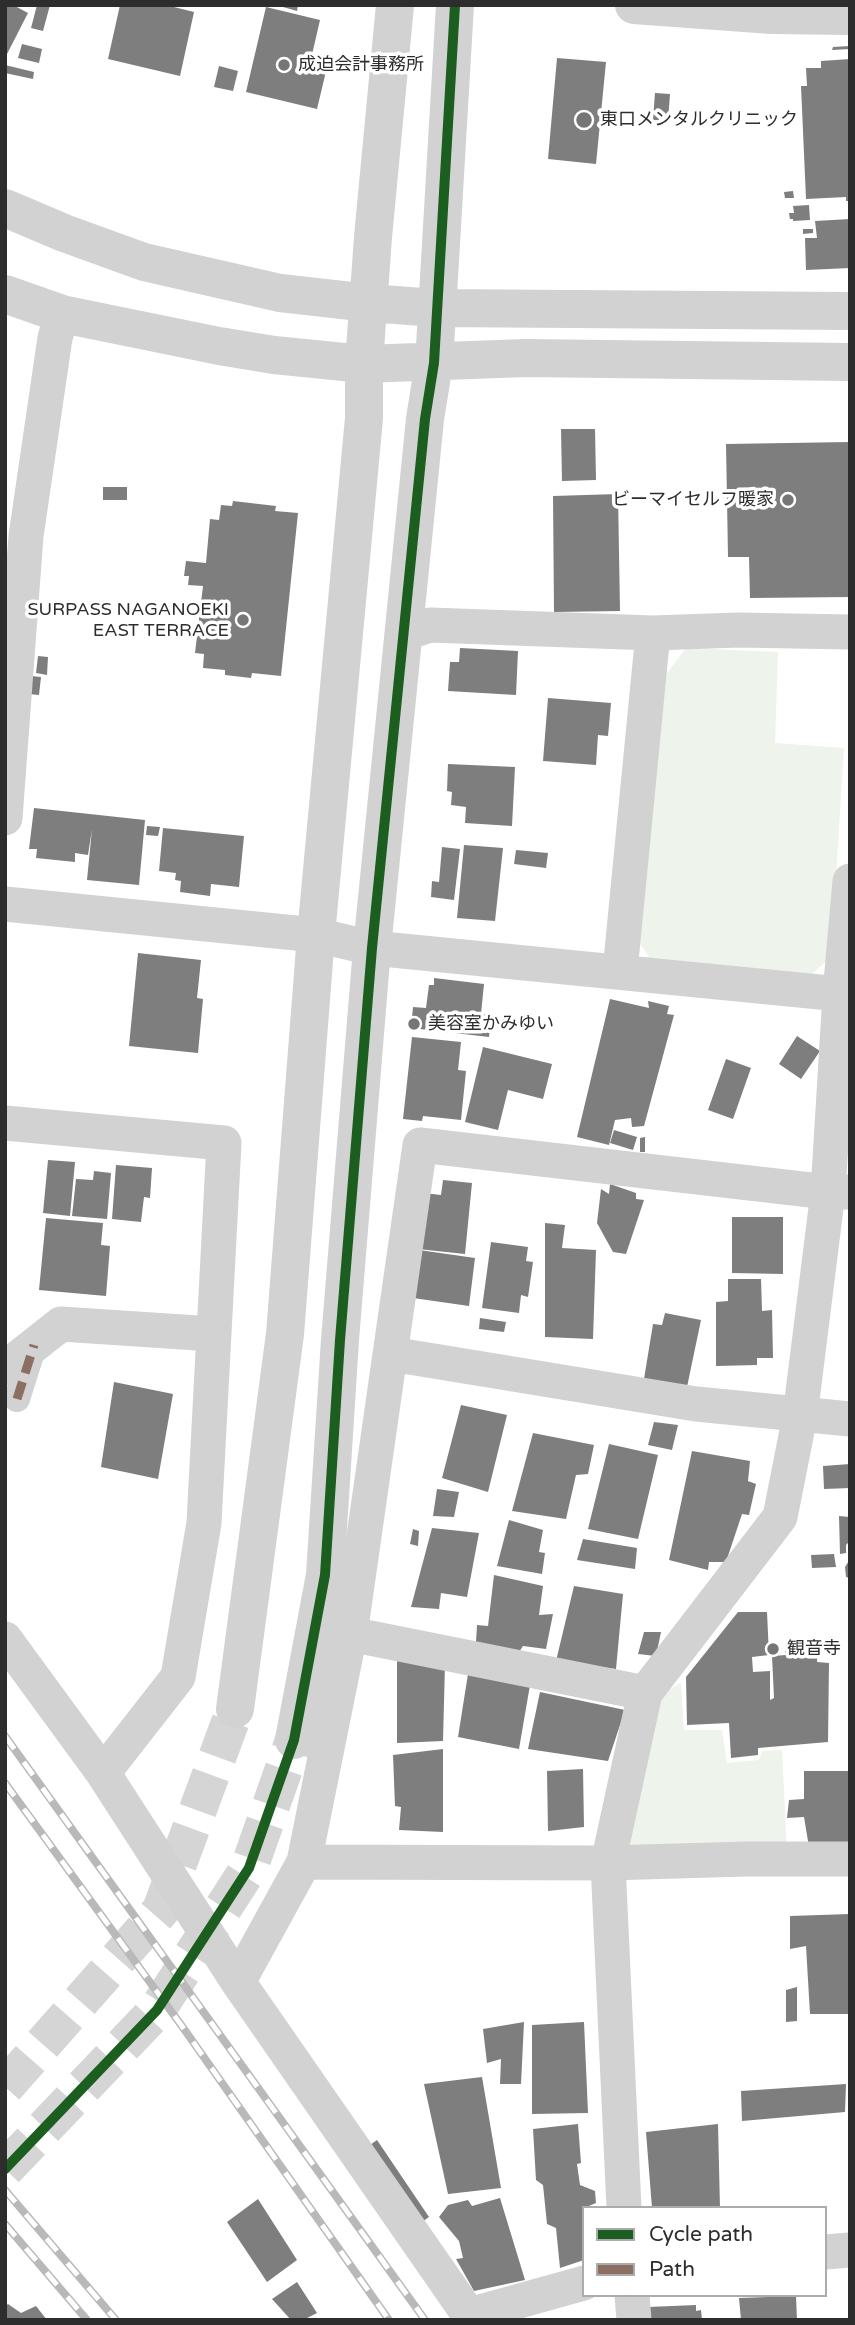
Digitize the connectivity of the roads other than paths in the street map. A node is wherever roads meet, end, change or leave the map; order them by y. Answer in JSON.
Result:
{"nodes":[{"id":1,"x":395,"y":5,"type":"edge"},
{"id":2,"x":455,"y":5,"type":"edge"},
{"id":3,"x":634,"y":5,"type":"edge"},
{"id":4,"x":772,"y":10,"type":"edge"},
{"id":5,"x":850,"y":16,"type":"edge"},
{"id":6,"x":5,"y":208,"type":"edge"},
{"id":7,"x":5,"y":294,"type":"edge"},
{"id":8,"x":369,"y":303,"type":"junction"},
{"id":9,"x":436,"y":308,"type":"junction"},
{"id":10,"x":850,"y":311,"type":"edge"},
{"id":11,"x":62,"y":314,"type":"junction"},
{"id":12,"x":850,"y":362,"type":"edge"},
{"id":13,"x":364,"y":363,"type":"junction"},
{"id":14,"x":434,"y":363,"type":"junction"},
{"id":15,"x":15,"y":532,"type":"edge"},
{"id":16,"x":850,"y":632,"type":"edge"},
{"id":17,"x":405,"y":633,"type":"junction"},
{"id":18,"x":653,"y":633,"type":"junction"},
{"id":19,"x":5,"y":818,"type":"edge"},
{"id":20,"x":850,"y":881,"type":"edge"},
{"id":21,"x":5,"y":904,"type":"edge"},
{"id":22,"x":316,"y":935,"type":"junction"},
{"id":23,"x":372,"y":948,"type":"junction"},
{"id":24,"x":620,"y":971,"type":"junction"},
{"id":25,"x":840,"y":994,"type":"junction"},
{"id":26,"x":5,"y":1123,"type":"edge"},
{"id":27,"x":839,"y":1192,"type":"edge"},
{"id":28,"x":213,"y":1334,"type":"junction"},
{"id":29,"x":391,"y":1354,"type":"junction"},
{"id":30,"x":11,"y":1383,"type":"edge"},
{"id":31,"x":800,"y":1416,"type":"junction"},
{"id":32,"x":850,"y":1419,"type":"edge"},
{"id":33,"x":350,"y":1634,"type":"junction"},
{"id":34,"x":5,"y":1639,"type":"edge"},
{"id":35,"x":645,"y":1693,"type":"junction"},
{"id":36,"x":235,"y":1709,"type":"tunnel mouth"},
{"id":37,"x":294,"y":1740,"type":"tunnel mouth"},
{"id":38,"x":103,"y":1773,"type":"junction"},
{"id":39,"x":850,"y":1859,"type":"edge"},
{"id":40,"x":304,"y":1862,"type":"junction"},
{"id":41,"x":608,"y":1863,"type":"junction"},
{"id":42,"x":238,"y":1982,"type":"junction"},
{"id":43,"x":624,"y":2206,"type":"edge"},
{"id":44,"x":850,"y":2250,"type":"edge"},
{"id":45,"x":827,"y":2252,"type":"edge"},
{"id":46,"x":582,"y":2284,"type":"edge"},
{"id":47,"x":632,"y":2297,"type":"edge"},
{"id":48,"x":634,"y":2320,"type":"edge"}],
"edges":[{"from":1,"to":8,"type":"street"},
{"from":2,"to":9,"type":"street"},
{"from":3,"to":4,"type":"street"},
{"from":4,"to":5,"type":"street"},
{"from":6,"to":8,"type":"street"},
{"from":7,"to":11,"type":"street"},
{"from":8,"to":9,"type":"street"},
{"from":8,"to":13,"type":"street"},
{"from":9,"to":10,"type":"street"},
{"from":9,"to":14,"type":"street"},
{"from":11,"to":13,"type":"street"},
{"from":11,"to":15,"type":"street"},
{"from":12,"to":14,"type":"street"},
{"from":13,"to":14,"type":"street"},
{"from":13,"to":22,"type":"street"},
{"from":14,"to":17,"type":"street"},
{"from":15,"to":19,"type":"street"},
{"from":16,"to":18,"type":"street"},
{"from":17,"to":18,"type":"street"},
{"from":17,"to":23,"type":"street"},
{"from":18,"to":24,"type":"street"},
{"from":20,"to":25,"type":"street"},
{"from":21,"to":22,"type":"street"},
{"from":22,"to":23,"type":"street"},
{"from":22,"to":36,"type":"street"},
{"from":23,"to":24,"type":"street"},
{"from":23,"to":37,"type":"street"},
{"from":24,"to":25,"type":"street"},
{"from":25,"to":27,"type":"street"},
{"from":26,"to":28,"type":"street"},
{"from":27,"to":29,"type":"street"},
{"from":27,"to":31,"type":"street"},
{"from":28,"to":30,"type":"street"},
{"from":28,"to":38,"type":"street"},
{"from":29,"to":31,"type":"street"},
{"from":29,"to":33,"type":"street"},
{"from":31,"to":32,"type":"street"},
{"from":31,"to":35,"type":"street"},
{"from":33,"to":35,"type":"street"},
{"from":33,"to":40,"type":"street"},
{"from":34,"to":38,"type":"street"},
{"from":35,"to":41,"type":"street"},
{"from":38,"to":42,"type":"street"},
{"from":39,"to":41,"type":"street"},
{"from":40,"to":41,"type":"street"},
{"from":40,"to":42,"type":"street"},
{"from":41,"to":43,"type":"street"},
{"from":42,"to":46,"type":"street"},
{"from":44,"to":45,"type":"street"},
{"from":47,"to":48,"type":"street"}]}
